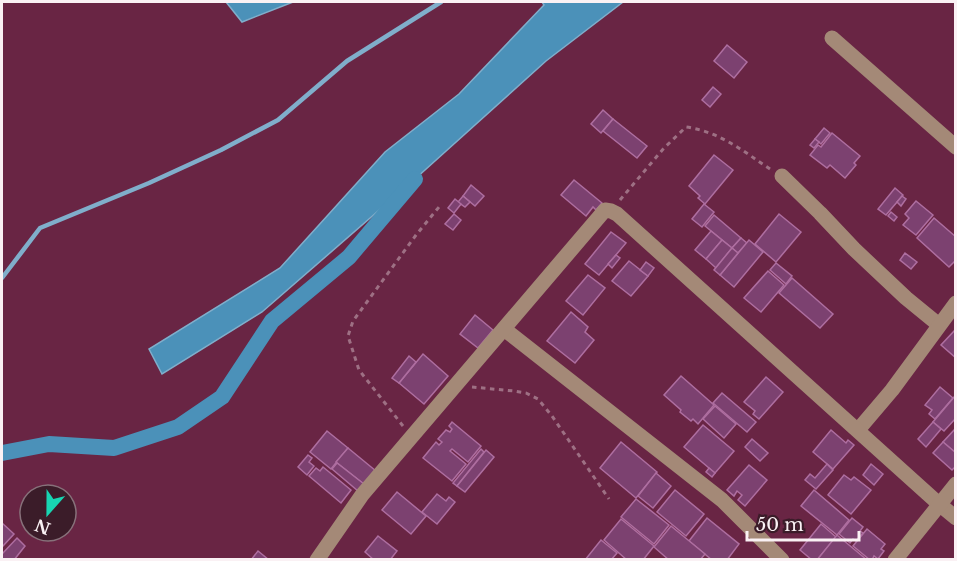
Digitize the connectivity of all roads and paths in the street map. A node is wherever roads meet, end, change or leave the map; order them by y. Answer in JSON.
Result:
{"nodes":[{"id":1,"x":832,"y":38,"type":"dead end"},
{"id":2,"x":956,"y":147,"type":"edge"},
{"id":3,"x":782,"y":176,"type":"joint"},
{"id":4,"x":439,"y":207,"type":"dead end"},
{"id":5,"x":611,"y":211,"type":"junction"},
{"id":6,"x":956,"y":303,"type":"edge"},
{"id":7,"x":939,"y":325,"type":"junction"},
{"id":8,"x":504,"y":329,"type":"junction"},
{"id":9,"x":455,"y":386,"type":"junction"},
{"id":10,"x":858,"y":430,"type":"junction"},
{"id":11,"x":412,"y":436,"type":"junction"},
{"id":12,"x":956,"y":484,"type":"edge"},
{"id":13,"x":609,"y":499,"type":"dead end"},
{"id":14,"x":939,"y":504,"type":"junction"},
{"id":15,"x":956,"y":518,"type":"edge"},
{"id":16,"x":317,"y":560,"type":"edge"},
{"id":17,"x":782,"y":560,"type":"edge"},
{"id":18,"x":895,"y":560,"type":"edge"}],
"edges":[{"from":1,"to":2,"type":"street"},
{"from":3,"to":5,"type":"path"},
{"from":3,"to":7,"type":"street"},
{"from":4,"to":11,"type":"path"},
{"from":5,"to":8,"type":"street"},
{"from":5,"to":10,"type":"street"},
{"from":6,"to":7,"type":"street"},
{"from":7,"to":10,"type":"street"},
{"from":8,"to":9,"type":"street"},
{"from":8,"to":17,"type":"street"},
{"from":9,"to":11,"type":"street"},
{"from":9,"to":13,"type":"path"},
{"from":10,"to":14,"type":"street"},
{"from":11,"to":16,"type":"street"},
{"from":12,"to":14,"type":"street"},
{"from":14,"to":15,"type":"street"},
{"from":14,"to":18,"type":"street"}]}
